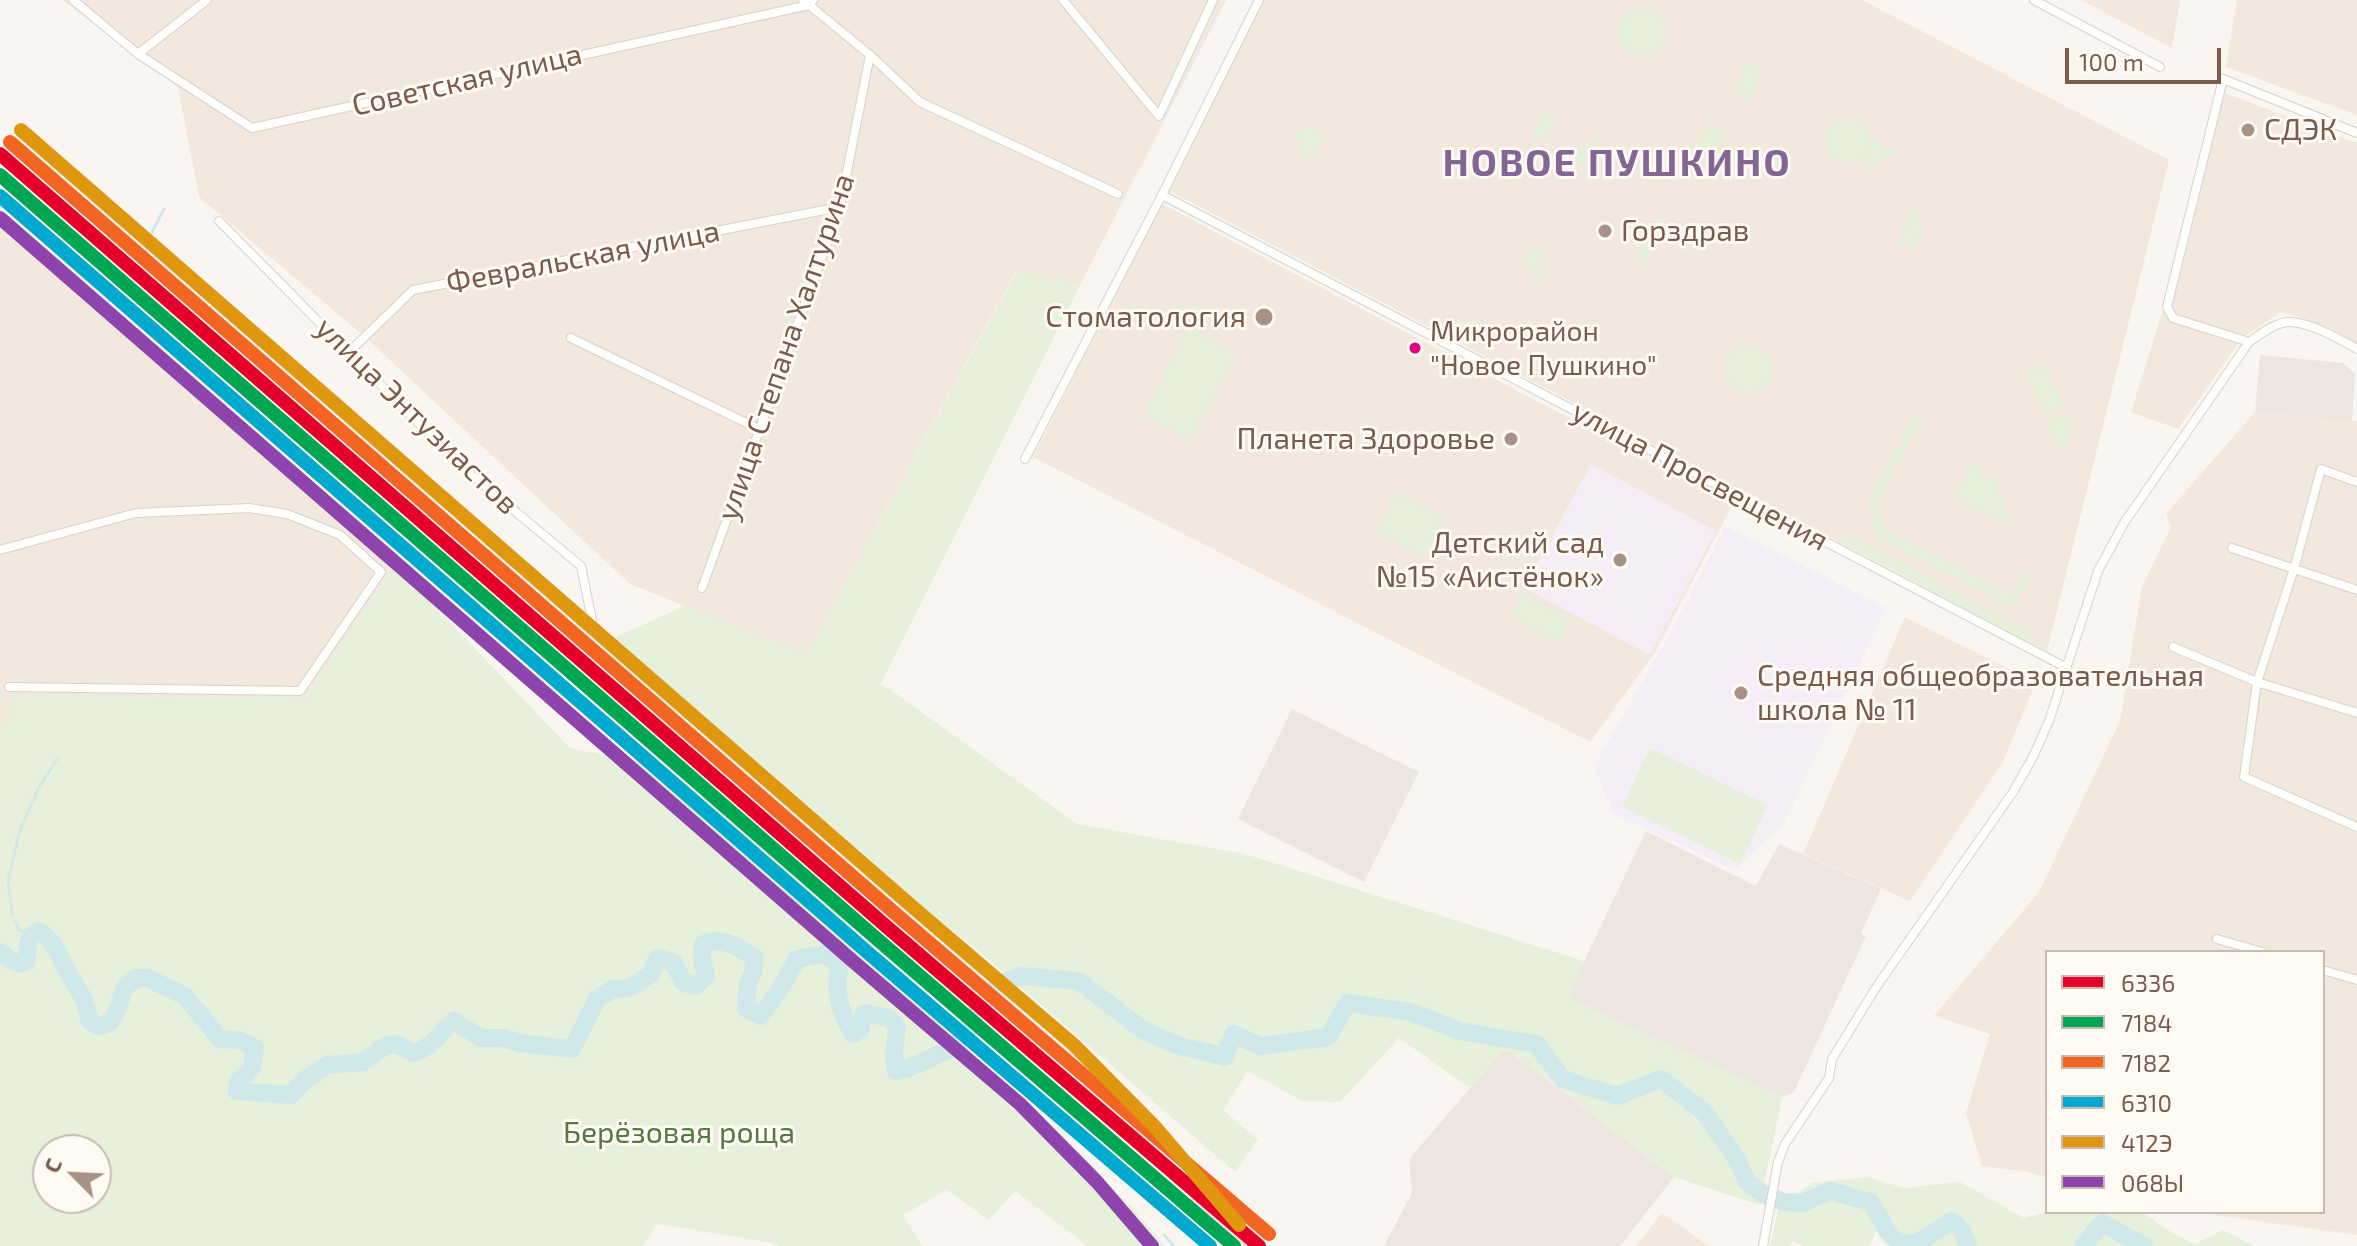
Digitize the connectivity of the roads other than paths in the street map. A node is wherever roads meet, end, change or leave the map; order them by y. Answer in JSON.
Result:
{"nodes":[{"id":1,"x":73,"y":0,"type":"edge"},
{"id":2,"x":207,"y":0,"type":"edge"},
{"id":3,"x":1063,"y":0,"type":"edge"},
{"id":4,"x":1213,"y":0,"type":"edge"},
{"id":5,"x":1259,"y":0,"type":"edge"},
{"id":6,"x":2034,"y":0,"type":"edge"},
{"id":7,"x":808,"y":2,"type":"edge"},
{"id":8,"x":138,"y":54,"type":"junction"},
{"id":9,"x":870,"y":55,"type":"junction"},
{"id":10,"x":2160,"y":67,"type":"dead end"},
{"id":11,"x":2357,"y":133,"type":"edge"},
{"id":12,"x":1118,"y":194,"type":"dead end"},
{"id":13,"x":1162,"y":195,"type":"junction"},
{"id":14,"x":840,"y":207,"type":"junction"},
{"id":15,"x":219,"y":221,"type":"dead end"},
{"id":16,"x":571,"y":338,"type":"dead end"},
{"id":17,"x":2249,"y":342,"type":"junction"},
{"id":18,"x":2357,"y":349,"type":"edge"},
{"id":19,"x":349,"y":352,"type":"junction"},
{"id":20,"x":761,"y":430,"type":"junction"},
{"id":21,"x":1025,"y":459,"type":"dead end"},
{"id":22,"x":2357,"y":482,"type":"edge"},
{"id":23,"x":2232,"y":548,"type":"dead end"},
{"id":24,"x":0,"y":550,"type":"edge"},
{"id":25,"x":2294,"y":569,"type":"junction"},
{"id":26,"x":702,"y":588,"type":"dead end"},
{"id":27,"x":2357,"y":590,"type":"edge"},
{"id":28,"x":592,"y":620,"type":"dead end"},
{"id":29,"x":2173,"y":647,"type":"dead end"},
{"id":30,"x":2067,"y":668,"type":"junction"},
{"id":31,"x":2257,"y":682,"type":"junction"},
{"id":32,"x":9,"y":687,"type":"dead end"},
{"id":33,"x":2357,"y":713,"type":"edge"},
{"id":34,"x":2357,"y":827,"type":"edge"},
{"id":35,"x":2217,"y":939,"type":"dead end"},
{"id":36,"x":2255,"y":950,"type":"edge"},
{"id":37,"x":2325,"y":971,"type":"edge"},
{"id":38,"x":2357,"y":980,"type":"edge"},
{"id":39,"x":1763,"y":1246,"type":"edge"}],
"edges":[{"from":1,"to":8,"type":"street","name":"Советская улица"},
{"from":2,"to":8,"type":"street"},
{"from":3,"to":4,"type":"street"},
{"from":5,"to":13,"type":"street"},
{"from":6,"to":10,"type":"street"},
{"from":7,"to":8,"type":"street","name":"Советская улица"},
{"from":7,"to":9,"type":"street"},
{"from":9,"to":12,"type":"street"},
{"from":9,"to":14,"type":"street","name":"улица Степана Халтурина"},
{"from":11,"to":17,"type":"street"},
{"from":13,"to":21,"type":"street"},
{"from":13,"to":30,"type":"street","name":"улица Просвещения"},
{"from":14,"to":19,"type":"street","name":"Февральская улица"},
{"from":14,"to":20,"type":"street","name":"улица Степана Халтурина"},
{"from":15,"to":19,"type":"street","name":"улица Энтузиастов"},
{"from":16,"to":20,"type":"street"},
{"from":17,"to":18,"type":"street"},
{"from":17,"to":30,"type":"street"},
{"from":19,"to":28,"type":"street","name":"улица Энтузиастов"},
{"from":20,"to":26,"type":"street","name":"улица Степана Халтурина"},
{"from":22,"to":25,"type":"street"},
{"from":23,"to":25,"type":"street"},
{"from":24,"to":32,"type":"street"},
{"from":25,"to":27,"type":"street"},
{"from":25,"to":31,"type":"street"},
{"from":29,"to":31,"type":"street"},
{"from":30,"to":39,"type":"street"},
{"from":31,"to":33,"type":"street"},
{"from":31,"to":34,"type":"street"},
{"from":35,"to":36,"type":"street"},
{"from":37,"to":38,"type":"street"}]}
